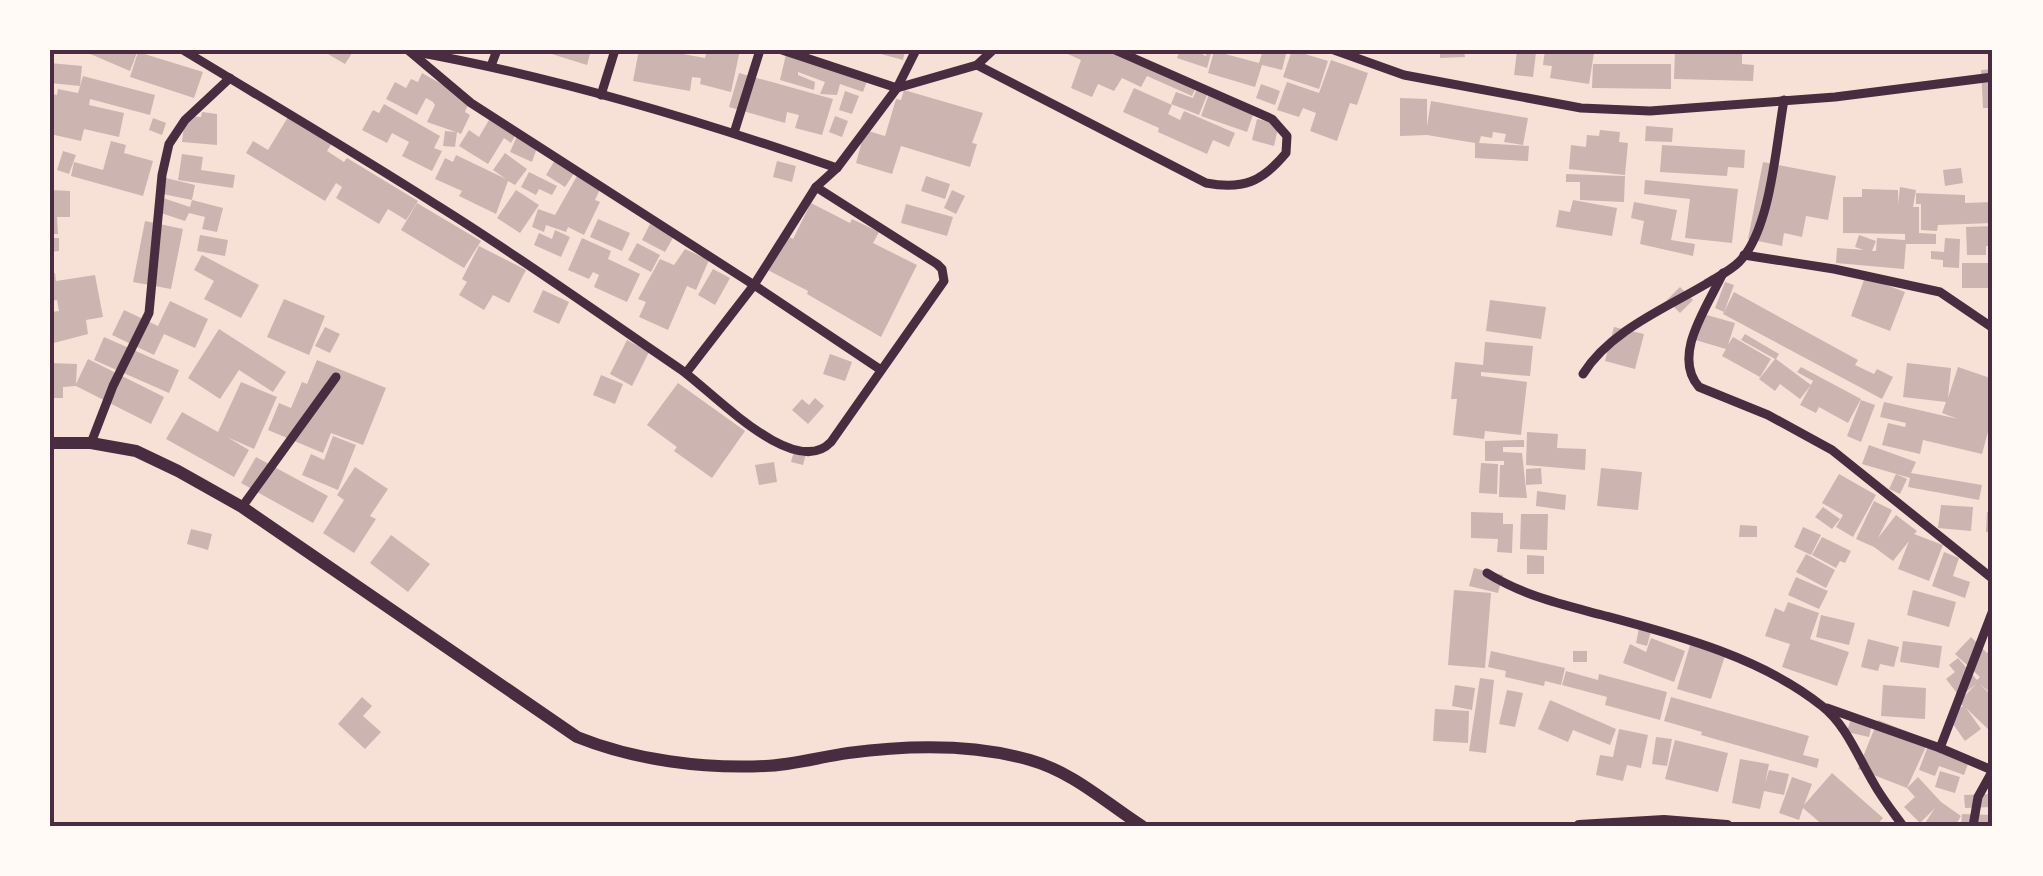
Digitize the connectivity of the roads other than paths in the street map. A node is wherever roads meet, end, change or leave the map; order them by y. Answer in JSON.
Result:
{"nodes":[{"id":1,"x":183,"y":50,"type":"edge"},
{"id":2,"x":497,"y":50,"type":"edge"},
{"id":3,"x":616,"y":50,"type":"edge"},
{"id":4,"x":760,"y":50,"type":"edge"},
{"id":5,"x":782,"y":50,"type":"edge"},
{"id":6,"x":916,"y":50,"type":"edge"},
{"id":7,"x":994,"y":50,"type":"edge"},
{"id":8,"x":1116,"y":50,"type":"edge"},
{"id":9,"x":1334,"y":50,"type":"edge"},
{"id":10,"x":409,"y":51,"type":"edge"},
{"id":11,"x":976,"y":65,"type":"junction"},
{"id":12,"x":491,"y":66,"type":"junction"},
{"id":13,"x":1993,"y":77,"type":"edge"},
{"id":14,"x":230,"y":78,"type":"junction"},
{"id":15,"x":898,"y":88,"type":"junction"},
{"id":16,"x":601,"y":95,"type":"junction"},
{"id":17,"x":1784,"y":100,"type":"junction"},
{"id":18,"x":734,"y":133,"type":"junction"},
{"id":19,"x":837,"y":168,"type":"junction"},
{"id":20,"x":816,"y":188,"type":"junction"},
{"id":21,"x":1744,"y":255,"type":"junction"},
{"id":22,"x":1723,"y":273,"type":"junction"},
{"id":23,"x":754,"y":284,"type":"junction"},
{"id":24,"x":1993,"y":328,"type":"edge"},
{"id":25,"x":881,"y":370,"type":"junction"},
{"id":26,"x":686,"y":373,"type":"junction"},
{"id":27,"x":1584,"y":374,"type":"dead end"},
{"id":28,"x":336,"y":377,"type":"dead end"},
{"id":29,"x":50,"y":443,"type":"edge"},
{"id":30,"x":92,"y":443,"type":"junction"},
{"id":31,"x":242,"y":507,"type":"junction"},
{"id":32,"x":1488,"y":573,"type":"dead end"},
{"id":33,"x":1993,"y":579,"type":"edge"},
{"id":34,"x":1993,"y":610,"type":"edge"},
{"id":35,"x":1823,"y":706,"type":"junction"},
{"id":36,"x":1940,"y":748,"type":"junction"},
{"id":37,"x":1993,"y":770,"type":"edge"},
{"id":38,"x":1142,"y":826,"type":"edge"},
{"id":39,"x":1579,"y":826,"type":"edge"},
{"id":40,"x":1727,"y":826,"type":"edge"},
{"id":41,"x":1904,"y":826,"type":"edge"},
{"id":42,"x":1973,"y":826,"type":"edge"}],
"edges":[{"from":1,"to":14,"type":"street"},
{"from":2,"to":12,"type":"street"},
{"from":3,"to":16,"type":"street"},
{"from":4,"to":18,"type":"street"},
{"from":5,"to":15,"type":"street"},
{"from":6,"to":15,"type":"street"},
{"from":7,"to":11,"type":"street"},
{"from":8,"to":11,"type":"street"},
{"from":9,"to":17,"type":"street"},
{"from":10,"to":12,"type":"street"},
{"from":10,"to":23,"type":"street"},
{"from":11,"to":15,"type":"street"},
{"from":12,"to":16,"type":"street"},
{"from":13,"to":17,"type":"street"},
{"from":14,"to":26,"type":"street"},
{"from":14,"to":30,"type":"street"},
{"from":15,"to":19,"type":"street"},
{"from":16,"to":18,"type":"street"},
{"from":17,"to":21,"type":"street"},
{"from":18,"to":19,"type":"street"},
{"from":19,"to":20,"type":"street"},
{"from":20,"to":23,"type":"street"},
{"from":20,"to":25,"type":"street"},
{"from":21,"to":22,"type":"street"},
{"from":21,"to":24,"type":"street"},
{"from":22,"to":27,"type":"street"},
{"from":22,"to":33,"type":"street"},
{"from":23,"to":25,"type":"street"},
{"from":23,"to":26,"type":"street"},
{"from":25,"to":26,"type":"street"},
{"from":28,"to":31,"type":"street"},
{"from":29,"to":30,"type":"main road"},
{"from":30,"to":31,"type":"main road"},
{"from":31,"to":38,"type":"main road"},
{"from":32,"to":35,"type":"street"},
{"from":34,"to":36,"type":"street"},
{"from":35,"to":36,"type":"street"},
{"from":35,"to":41,"type":"street"},
{"from":36,"to":37,"type":"street"},
{"from":37,"to":42,"type":"street"},
{"from":39,"to":40,"type":"main road"}]}
